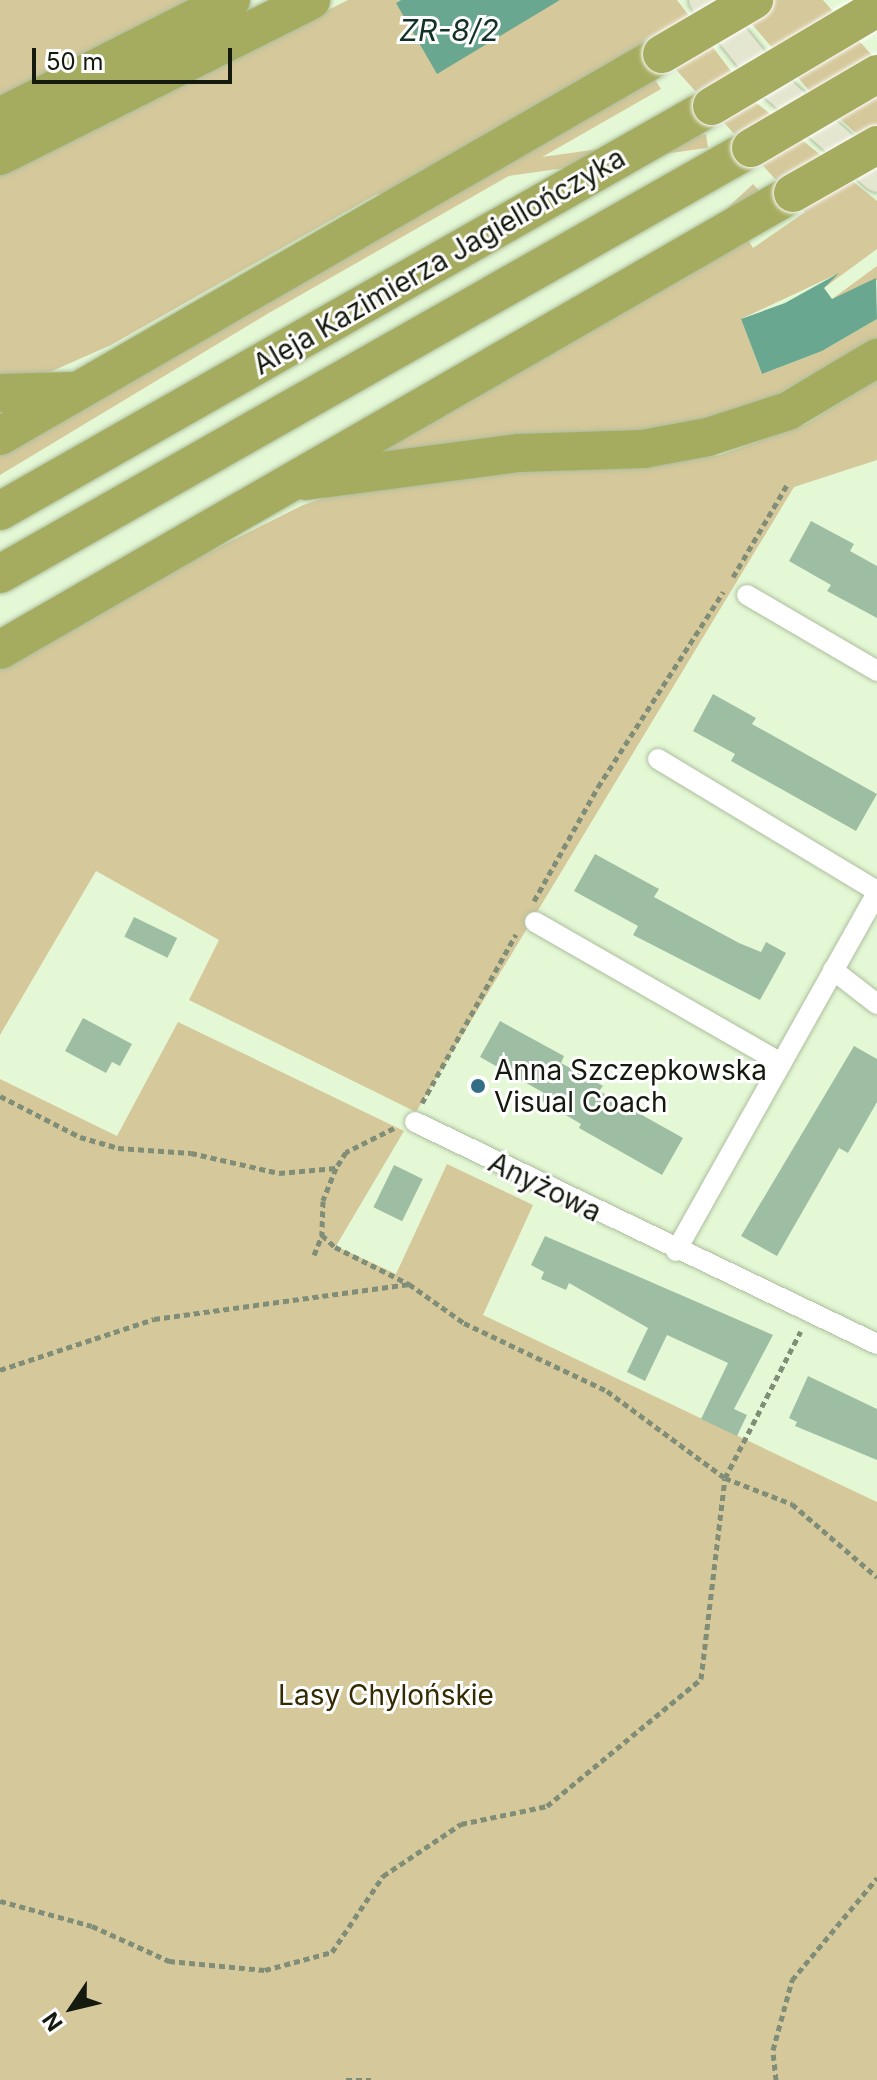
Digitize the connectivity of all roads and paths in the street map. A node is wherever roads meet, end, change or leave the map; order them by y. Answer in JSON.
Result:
{"nodes":[{"id":1,"x":231,"y":0,"type":"edge"},
{"id":2,"x":311,"y":0,"type":"edge"},
{"id":3,"x":704,"y":0,"type":"edge"},
{"id":4,"x":754,"y":0,"type":"edge"},
{"id":5,"x":877,"y":8,"type":"edge"},
{"id":6,"x":877,"y":74,"type":"edge"},
{"id":7,"x":0,"y":117,"type":"edge"},
{"id":8,"x":877,"y":145,"type":"edge"},
{"id":9,"x":0,"y":156,"type":"edge"},
{"id":10,"x":877,"y":177,"type":"edge"},
{"id":11,"x":877,"y":358,"type":"edge"},
{"id":12,"x":75,"y":391,"type":"junction"},
{"id":13,"x":0,"y":393,"type":"edge"},
{"id":14,"x":0,"y":436,"type":"edge"},
{"id":15,"x":787,"y":485,"type":"dead end"},
{"id":16,"x":278,"y":486,"type":"junction"},
{"id":17,"x":0,"y":511,"type":"edge"},
{"id":18,"x":0,"y":574,"type":"edge"},
{"id":19,"x":747,"y":595,"type":"dead end"},
{"id":20,"x":0,"y":650,"type":"edge"},
{"id":21,"x":877,"y":671,"type":"edge"},
{"id":22,"x":658,"y":759,"type":"dead end"},
{"id":23,"x":877,"y":892,"type":"edge"},
{"id":24,"x":529,"y":918,"type":"junction"},
{"id":25,"x":833,"y":970,"type":"junction"},
{"id":26,"x":877,"y":1004,"type":"edge"},
{"id":27,"x":781,"y":1063,"type":"junction"},
{"id":28,"x":0,"y":1096,"type":"edge"},
{"id":29,"x":415,"y":1122,"type":"junction"},
{"id":30,"x":336,"y":1168,"type":"junction"},
{"id":31,"x":322,"y":1235,"type":"junction"},
{"id":32,"x":676,"y":1251,"type":"junction"},
{"id":33,"x":314,"y":1255,"type":"dead end"},
{"id":34,"x":409,"y":1284,"type":"junction"},
{"id":35,"x":810,"y":1313,"type":"junction"},
{"id":36,"x":877,"y":1344,"type":"edge"},
{"id":37,"x":0,"y":1370,"type":"edge"},
{"id":38,"x":725,"y":1478,"type":"junction"},
{"id":39,"x":877,"y":1577,"type":"edge"},
{"id":40,"x":877,"y":1878,"type":"edge"},
{"id":41,"x":0,"y":1901,"type":"edge"},
{"id":42,"x":346,"y":2080,"type":"edge"},
{"id":43,"x":371,"y":2080,"type":"edge"},
{"id":44,"x":776,"y":2080,"type":"edge"}],
"edges":[{"from":1,"to":7,"type":"highway"},
{"from":2,"to":9,"type":"highway"},
{"from":3,"to":10,"type":"main road"},
{"from":4,"to":12,"type":"highway","bridge":true},
{"from":5,"to":17,"type":"highway","name":"Aleja Kazimierza Jagiellończyka","bridge":true},
{"from":6,"to":18,"type":"highway","name":"Aleja Kazimierza Jagiellończyka","bridge":true},
{"from":8,"to":16,"type":"highway","bridge":true},
{"from":11,"to":16,"type":"highway"},
{"from":12,"to":13,"type":"highway"},
{"from":12,"to":14,"type":"highway"},
{"from":15,"to":24,"type":"path"},
{"from":16,"to":20,"type":"highway"},
{"from":19,"to":21,"type":"street"},
{"from":22,"to":23,"type":"street"},
{"from":23,"to":25,"type":"street"},
{"from":24,"to":27,"type":"street"},
{"from":24,"to":29,"type":"path"},
{"from":25,"to":26,"type":"street"},
{"from":25,"to":27,"type":"street"},
{"from":27,"to":32,"type":"street"},
{"from":28,"to":30,"type":"path"},
{"from":29,"to":30,"type":"path"},
{"from":29,"to":32,"type":"street","name":"Anyżowa"},
{"from":30,"to":31,"type":"path"},
{"from":31,"to":33,"type":"path"},
{"from":31,"to":34,"type":"path"},
{"from":32,"to":35,"type":"street","name":"Anyżowa"},
{"from":34,"to":37,"type":"path"},
{"from":34,"to":38,"type":"path"},
{"from":35,"to":36,"type":"street","name":"Anyżowa"},
{"from":35,"to":38,"type":"path"},
{"from":38,"to":39,"type":"path"},
{"from":38,"to":41,"type":"path"},
{"from":40,"to":44,"type":"path"},
{"from":42,"to":43,"type":"path"}]}
